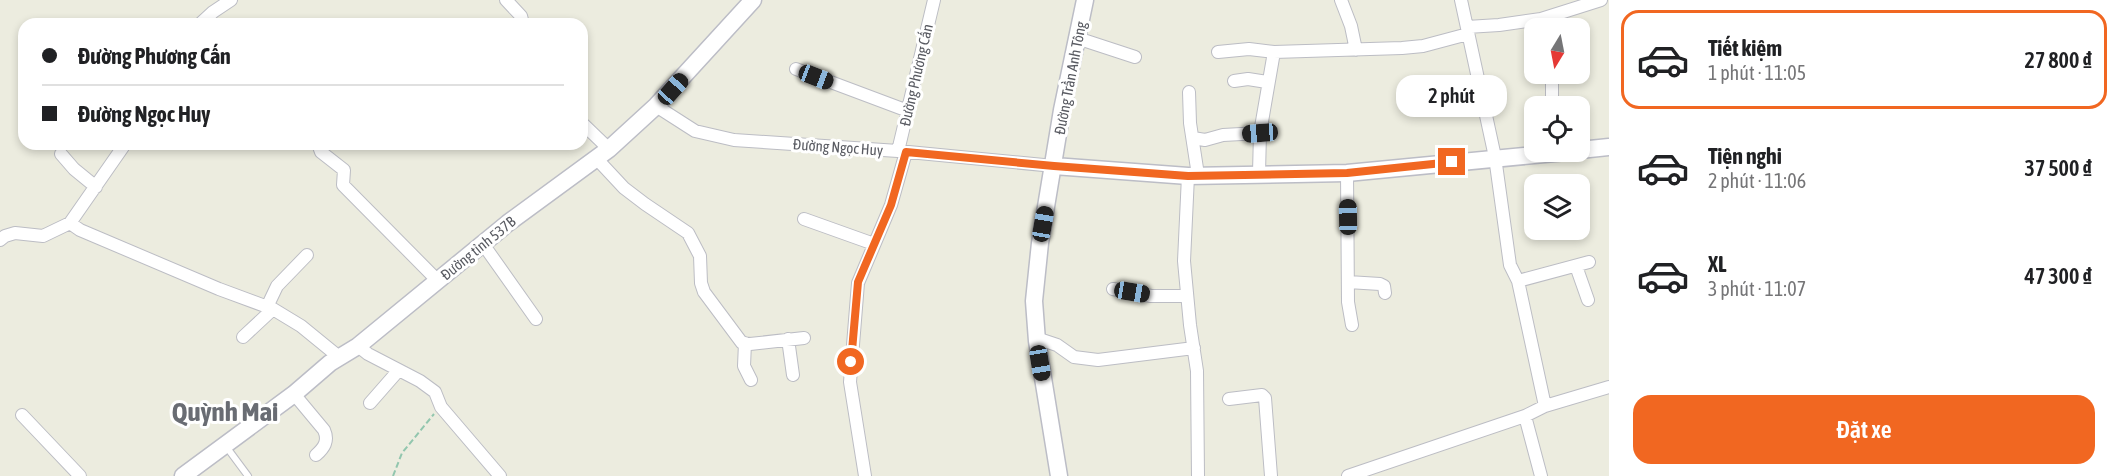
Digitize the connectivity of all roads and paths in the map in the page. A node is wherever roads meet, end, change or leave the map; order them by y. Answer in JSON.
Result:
{"nodes":[{"id":1,"x":231,"y":0,"type":"edge"},
{"id":2,"x":506,"y":0,"type":"edge"},
{"id":3,"x":753,"y":0,"type":"edge"},
{"id":4,"x":934,"y":0,"type":"edge"},
{"id":5,"x":1085,"y":0,"type":"edge"},
{"id":6,"x":1341,"y":0,"type":"edge"},
{"id":7,"x":1461,"y":0,"type":"edge"},
{"id":8,"x":1600,"y":0,"type":"edge"},
{"id":9,"x":206,"y":18,"type":"edge"},
{"id":10,"x":521,"y":18,"type":"edge"},
{"id":11,"x":1556,"y":18,"type":"edge"},
{"id":12,"x":1524,"y":24,"type":"edge"},
{"id":13,"x":1468,"y":30,"type":"junction"},
{"id":14,"x":1077,"y":38,"type":"junction"},
{"id":15,"x":1356,"y":50,"type":"junction"},
{"id":16,"x":1218,"y":52,"type":"dead end"},
{"id":17,"x":1274,"y":52,"type":"junction"},
{"id":18,"x":1134,"y":57,"type":"dead end"},
{"id":19,"x":796,"y":69,"type":"dead end"},
{"id":20,"x":1234,"y":81,"type":"dead end"},
{"id":21,"x":1268,"y":82,"type":"junction"},
{"id":22,"x":1189,"y":92,"type":"dead end"},
{"id":23,"x":656,"y":106,"type":"junction"},
{"id":24,"x":908,"y":111,"type":"junction"},
{"id":25,"x":588,"y":132,"type":"edge"},
{"id":26,"x":1260,"y":133,"type":"junction"},
{"id":27,"x":1193,"y":138,"type":"junction"},
{"id":28,"x":1609,"y":147,"type":"edge"},
{"id":29,"x":1590,"y":149,"type":"edge"},
{"id":30,"x":121,"y":150,"type":"edge"},
{"id":31,"x":320,"y":150,"type":"edge"},
{"id":32,"x":902,"y":151,"type":"junction"},
{"id":33,"x":61,"y":154,"type":"dead end"},
{"id":34,"x":603,"y":154,"type":"junction"},
{"id":35,"x":1524,"y":155,"type":"edge"},
{"id":36,"x":1495,"y":157,"type":"junction"},
{"id":37,"x":1054,"y":166,"type":"junction"},
{"id":38,"x":1259,"y":173,"type":"junction"},
{"id":39,"x":1347,"y":173,"type":"junction"},
{"id":40,"x":1193,"y":176,"type":"junction"},
{"id":41,"x":96,"y":187,"type":"junction"},
{"id":42,"x":804,"y":219,"type":"dead end"},
{"id":43,"x":70,"y":223,"type":"junction"},
{"id":44,"x":2,"y":235,"type":"edge"},
{"id":45,"x":483,"y":244,"type":"junction"},
{"id":46,"x":874,"y":244,"type":"junction"},
{"id":47,"x":307,"y":255,"type":"dead end"},
{"id":48,"x":1589,"y":262,"type":"dead end"},
{"id":49,"x":1576,"y":266,"type":"junction"},
{"id":50,"x":438,"y":281,"type":"junction"},
{"id":51,"x":1518,"y":281,"type":"junction"},
{"id":52,"x":1348,"y":282,"type":"junction"},
{"id":53,"x":1113,"y":289,"type":"dead end"},
{"id":54,"x":1385,"y":294,"type":"dead end"},
{"id":55,"x":1186,"y":296,"type":"junction"},
{"id":56,"x":1588,"y":300,"type":"dead end"},
{"id":57,"x":270,"y":308,"type":"junction"},
{"id":58,"x":536,"y":319,"type":"dead end"},
{"id":59,"x":1352,"y":325,"type":"dead end"},
{"id":60,"x":243,"y":337,"type":"dead end"},
{"id":61,"x":804,"y":338,"type":"dead end"},
{"id":62,"x":788,"y":339,"type":"junction"},
{"id":63,"x":1036,"y":341,"type":"junction"},
{"id":64,"x":745,"y":344,"type":"junction"},
{"id":65,"x":358,"y":346,"type":"junction"},
{"id":66,"x":1194,"y":348,"type":"junction"},
{"id":67,"x":339,"y":357,"type":"junction"},
{"id":68,"x":398,"y":371,"type":"junction"},
{"id":69,"x":793,"y":375,"type":"dead end"},
{"id":70,"x":751,"y":380,"type":"dead end"},
{"id":71,"x":1609,"y":387,"type":"edge"},
{"id":72,"x":294,"y":394,"type":"junction"},
{"id":73,"x":1229,"y":399,"type":"dead end"},
{"id":74,"x":370,"y":403,"type":"dead end"},
{"id":75,"x":1545,"y":406,"type":"junction"},
{"id":76,"x":441,"y":407,"type":"junction"},
{"id":77,"x":22,"y":415,"type":"dead end"},
{"id":78,"x":1525,"y":416,"type":"junction"},
{"id":79,"x":225,"y":445,"type":"junction"},
{"id":80,"x":316,"y":455,"type":"dead end"},
{"id":81,"x":80,"y":476,"type":"edge"},
{"id":82,"x":183,"y":476,"type":"edge"},
{"id":83,"x":248,"y":476,"type":"edge"},
{"id":84,"x":393,"y":476,"type":"edge"},
{"id":85,"x":500,"y":476,"type":"edge"},
{"id":86,"x":865,"y":476,"type":"edge"},
{"id":87,"x":1059,"y":476,"type":"edge"},
{"id":88,"x":1198,"y":476,"type":"edge"},
{"id":89,"x":1271,"y":476,"type":"edge"},
{"id":90,"x":1348,"y":476,"type":"edge"},
{"id":91,"x":1541,"y":476,"type":"edge"}],
"edges":[{"from":1,"to":9,"type":"street"},
{"from":2,"to":10,"type":"street"},
{"from":3,"to":23,"type":"main road","name":"Đường tỉnh 537B"},
{"from":4,"to":24,"type":"street","name":"Đường Phương Cấn"},
{"from":5,"to":14,"type":"main road","name":"Đường Trần Anh Tông"},
{"from":6,"to":15,"type":"street"},
{"from":7,"to":13,"type":"street"},
{"from":8,"to":11,"type":"street"},
{"from":12,"to":13,"type":"street"},
{"from":13,"to":15,"type":"street"},
{"from":13,"to":36,"type":"street"},
{"from":14,"to":18,"type":"street"},
{"from":14,"to":37,"type":"main road","name":"Đường Trần Anh Tông"},
{"from":15,"to":17,"type":"street"},
{"from":16,"to":17,"type":"street"},
{"from":17,"to":21,"type":"street"},
{"from":19,"to":24,"type":"street"},
{"from":20,"to":21,"type":"street"},
{"from":21,"to":26,"type":"street"},
{"from":22,"to":27,"type":"street"},
{"from":23,"to":32,"type":"street","name":"Đường Ngọc Huy"},
{"from":23,"to":34,"type":"main road","name":"Đường tỉnh 537B"},
{"from":24,"to":32,"type":"street","name":"Đường Phương Cấn"},
{"from":25,"to":34,"type":"street"},
{"from":26,"to":27,"type":"street"},
{"from":26,"to":38,"type":"street"},
{"from":27,"to":40,"type":"street"},
{"from":28,"to":29,"type":"main road"},
{"from":30,"to":41,"type":"street"},
{"from":31,"to":50,"type":"street"},
{"from":32,"to":37,"type":"street","name":"Đường Ngọc Huy"},
{"from":32,"to":46,"type":"street","name":"Đường Phương Cấn"},
{"from":33,"to":41,"type":"street"},
{"from":34,"to":45,"type":"main road","name":"Đường tỉnh 537B"},
{"from":34,"to":64,"type":"street"},
{"from":35,"to":36,"type":"main road","name":"Đường Ngọc Huy"},
{"from":36,"to":39,"type":"main road","name":"Đường Ngọc Huy"},
{"from":36,"to":51,"type":"street"},
{"from":37,"to":40,"type":"main road","name":"Đường Ngọc Huy"},
{"from":37,"to":63,"type":"main road","name":"Đường Trần Anh Tông"},
{"from":38,"to":39,"type":"main road","name":"Đường Ngọc Huy"},
{"from":38,"to":40,"type":"main road","name":"Đường Ngọc Huy"},
{"from":39,"to":52,"type":"street"},
{"from":40,"to":55,"type":"street"},
{"from":41,"to":43,"type":"street"},
{"from":42,"to":46,"type":"street"},
{"from":43,"to":44,"type":"street"},
{"from":43,"to":57,"type":"street"},
{"from":45,"to":50,"type":"main road","name":"Đường tỉnh 537B"},
{"from":45,"to":58,"type":"street"},
{"from":46,"to":86,"type":"street","name":"Đường Phương Cấn"},
{"from":47,"to":57,"type":"street"},
{"from":48,"to":49,"type":"street"},
{"from":49,"to":51,"type":"street"},
{"from":49,"to":56,"type":"street"},
{"from":50,"to":65,"type":"main road","name":"Đường tỉnh 537B"},
{"from":51,"to":75,"type":"street"},
{"from":52,"to":54,"type":"street"},
{"from":52,"to":59,"type":"street"},
{"from":53,"to":55,"type":"street"},
{"from":55,"to":66,"type":"street"},
{"from":57,"to":60,"type":"street"},
{"from":57,"to":67,"type":"street"},
{"from":61,"to":62,"type":"street"},
{"from":62,"to":64,"type":"street"},
{"from":62,"to":69,"type":"street"},
{"from":63,"to":66,"type":"street"},
{"from":63,"to":87,"type":"main road","name":"Đường Trần Anh Tông"},
{"from":64,"to":70,"type":"street"},
{"from":65,"to":67,"type":"main road","name":"Đường tỉnh 537B"},
{"from":65,"to":68,"type":"street"},
{"from":66,"to":88,"type":"street"},
{"from":67,"to":72,"type":"main road","name":"Đường tỉnh 537B"},
{"from":68,"to":74,"type":"street"},
{"from":68,"to":76,"type":"street"},
{"from":71,"to":75,"type":"street"},
{"from":72,"to":79,"type":"main road","name":"Đường tỉnh 537B"},
{"from":72,"to":80,"type":"street"},
{"from":73,"to":89,"type":"street"},
{"from":75,"to":78,"type":"street"},
{"from":76,"to":84,"type":"path"},
{"from":76,"to":85,"type":"street"},
{"from":77,"to":81,"type":"street"},
{"from":78,"to":90,"type":"street"},
{"from":78,"to":91,"type":"street"},
{"from":79,"to":82,"type":"main road","name":"Đường tỉnh 537B"},
{"from":79,"to":83,"type":"lane"}]}
